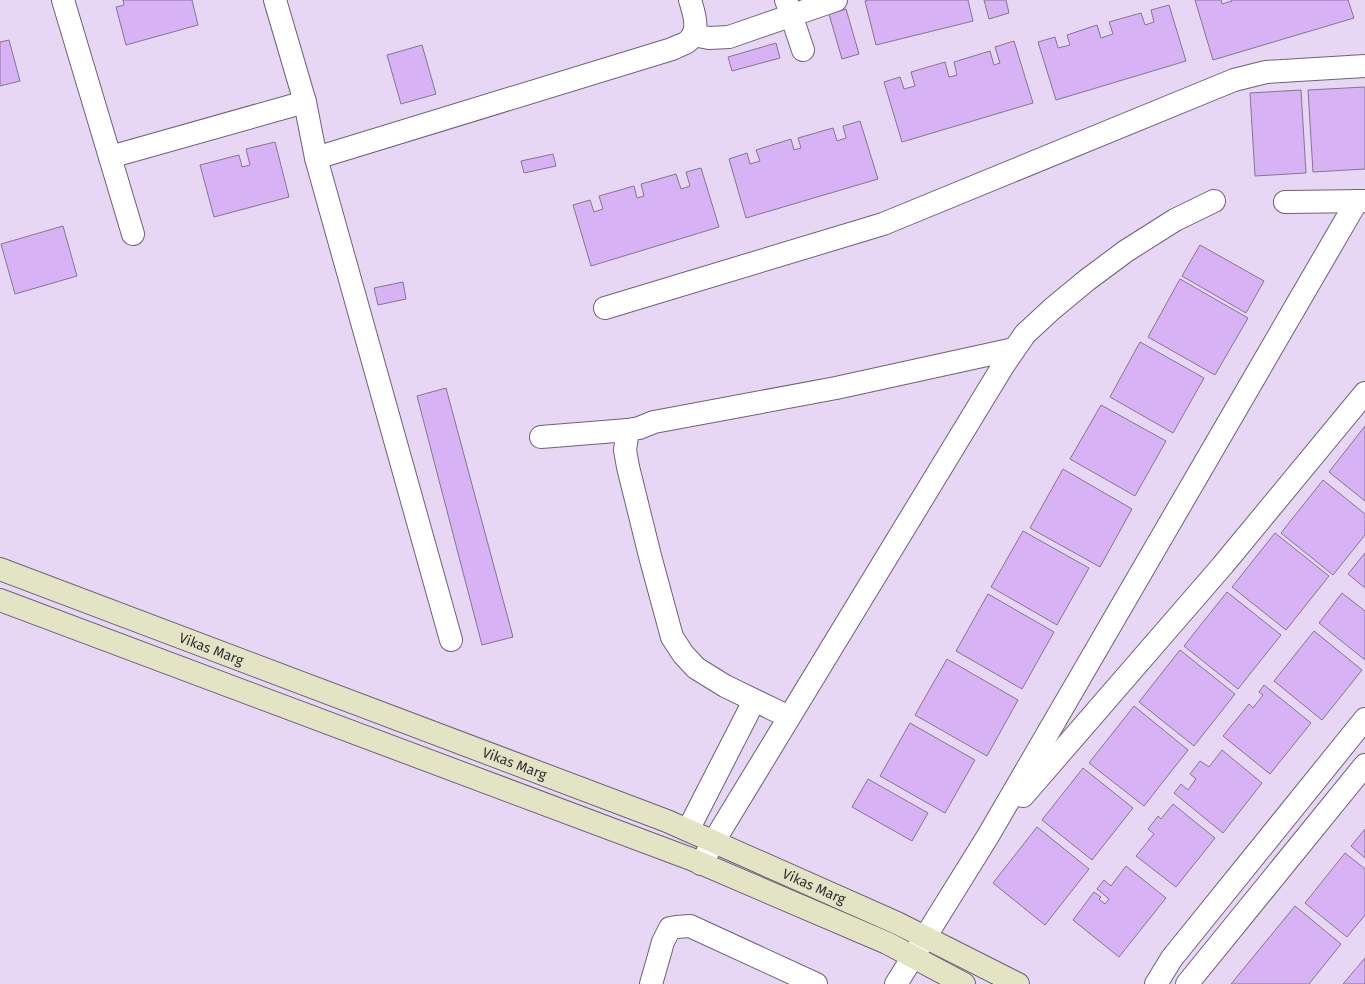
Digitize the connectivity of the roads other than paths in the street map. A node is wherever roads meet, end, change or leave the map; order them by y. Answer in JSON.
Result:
{"nodes":[{"id":1,"x":63,"y":0,"type":"edge"},
{"id":2,"x":275,"y":0,"type":"edge"},
{"id":3,"x":690,"y":0,"type":"edge"},
{"id":4,"x":836,"y":0,"type":"edge"},
{"id":5,"x":788,"y":8,"type":"edge"},
{"id":6,"x":693,"y":35,"type":"junction"},
{"id":7,"x":802,"y":50,"type":"dead end"},
{"id":8,"x":1365,"y":66,"type":"edge"},
{"id":9,"x":305,"y":102,"type":"junction"},
{"id":10,"x":110,"y":157,"type":"junction"},
{"id":11,"x":316,"y":158,"type":"junction"},
{"id":12,"x":1214,"y":201,"type":"dead end"},
{"id":13,"x":1361,"y":201,"type":"edge"},
{"id":14,"x":1285,"y":202,"type":"dead end"},
{"id":15,"x":133,"y":234,"type":"dead end"},
{"id":16,"x":605,"y":308,"type":"dead end"},
{"id":17,"x":1014,"y":349,"type":"junction"},
{"id":18,"x":1365,"y":393,"type":"edge"},
{"id":19,"x":628,"y":430,"type":"junction"},
{"id":20,"x":541,"y":438,"type":"dead end"},
{"id":21,"x":0,"y":569,"type":"edge"},
{"id":22,"x":0,"y":600,"type":"edge"},
{"id":23,"x":451,"y":640,"type":"dead end"},
{"id":24,"x":754,"y":701,"type":"junction"},
{"id":25,"x":789,"y":717,"type":"junction"},
{"id":26,"x":1365,"y":719,"type":"edge"},
{"id":27,"x":1365,"y":765,"type":"edge"},
{"id":28,"x":688,"y":830,"type":"junction"},
{"id":29,"x":988,"y":836,"type":"junction"},
{"id":30,"x":714,"y":841,"type":"junction"},
{"id":31,"x":701,"y":864,"type":"junction"},
{"id":32,"x":924,"y":937,"type":"junction"},
{"id":33,"x":912,"y":957,"type":"junction"},
{"id":34,"x":651,"y":984,"type":"edge"},
{"id":35,"x":816,"y":984,"type":"edge"},
{"id":36,"x":896,"y":984,"type":"edge"},
{"id":37,"x":964,"y":984,"type":"edge"},
{"id":38,"x":1018,"y":984,"type":"edge"},
{"id":39,"x":1156,"y":984,"type":"edge"},
{"id":40,"x":1187,"y":984,"type":"edge"}],
"edges":[{"from":1,"to":10,"type":"street"},
{"from":2,"to":9,"type":"street"},
{"from":3,"to":6,"type":"street"},
{"from":4,"to":5,"type":"street"},
{"from":5,"to":6,"type":"street"},
{"from":5,"to":7,"type":"street"},
{"from":6,"to":11,"type":"street"},
{"from":8,"to":16,"type":"street"},
{"from":9,"to":10,"type":"street"},
{"from":9,"to":11,"type":"street"},
{"from":10,"to":15,"type":"street"},
{"from":11,"to":23,"type":"street"},
{"from":12,"to":17,"type":"street"},
{"from":13,"to":14,"type":"street"},
{"from":13,"to":29,"type":"street"},
{"from":17,"to":19,"type":"street"},
{"from":17,"to":25,"type":"street"},
{"from":18,"to":29,"type":"street"},
{"from":19,"to":20,"type":"street"},
{"from":19,"to":24,"type":"street"},
{"from":21,"to":28,"type":"main road","name":"Vikas Marg"},
{"from":22,"to":31,"type":"main road","name":"Vikas Marg"},
{"from":24,"to":25,"type":"street"},
{"from":24,"to":28,"type":"street"},
{"from":25,"to":30,"type":"street"},
{"from":26,"to":39,"type":"street"},
{"from":27,"to":40,"type":"street"},
{"from":28,"to":30,"type":"main road","name":"Vikas Marg"},
{"from":29,"to":32,"type":"street"},
{"from":30,"to":31,"type":"street"},
{"from":30,"to":32,"type":"main road","name":"Vikas Marg"},
{"from":31,"to":33,"type":"main road","name":"Vikas Marg"},
{"from":32,"to":33,"type":"street"},
{"from":32,"to":38,"type":"main road","name":"Vikas Marg"},
{"from":33,"to":36,"type":"street"},
{"from":33,"to":37,"type":"main road","name":"Vikas Marg"},
{"from":34,"to":35,"type":"street"}]}
